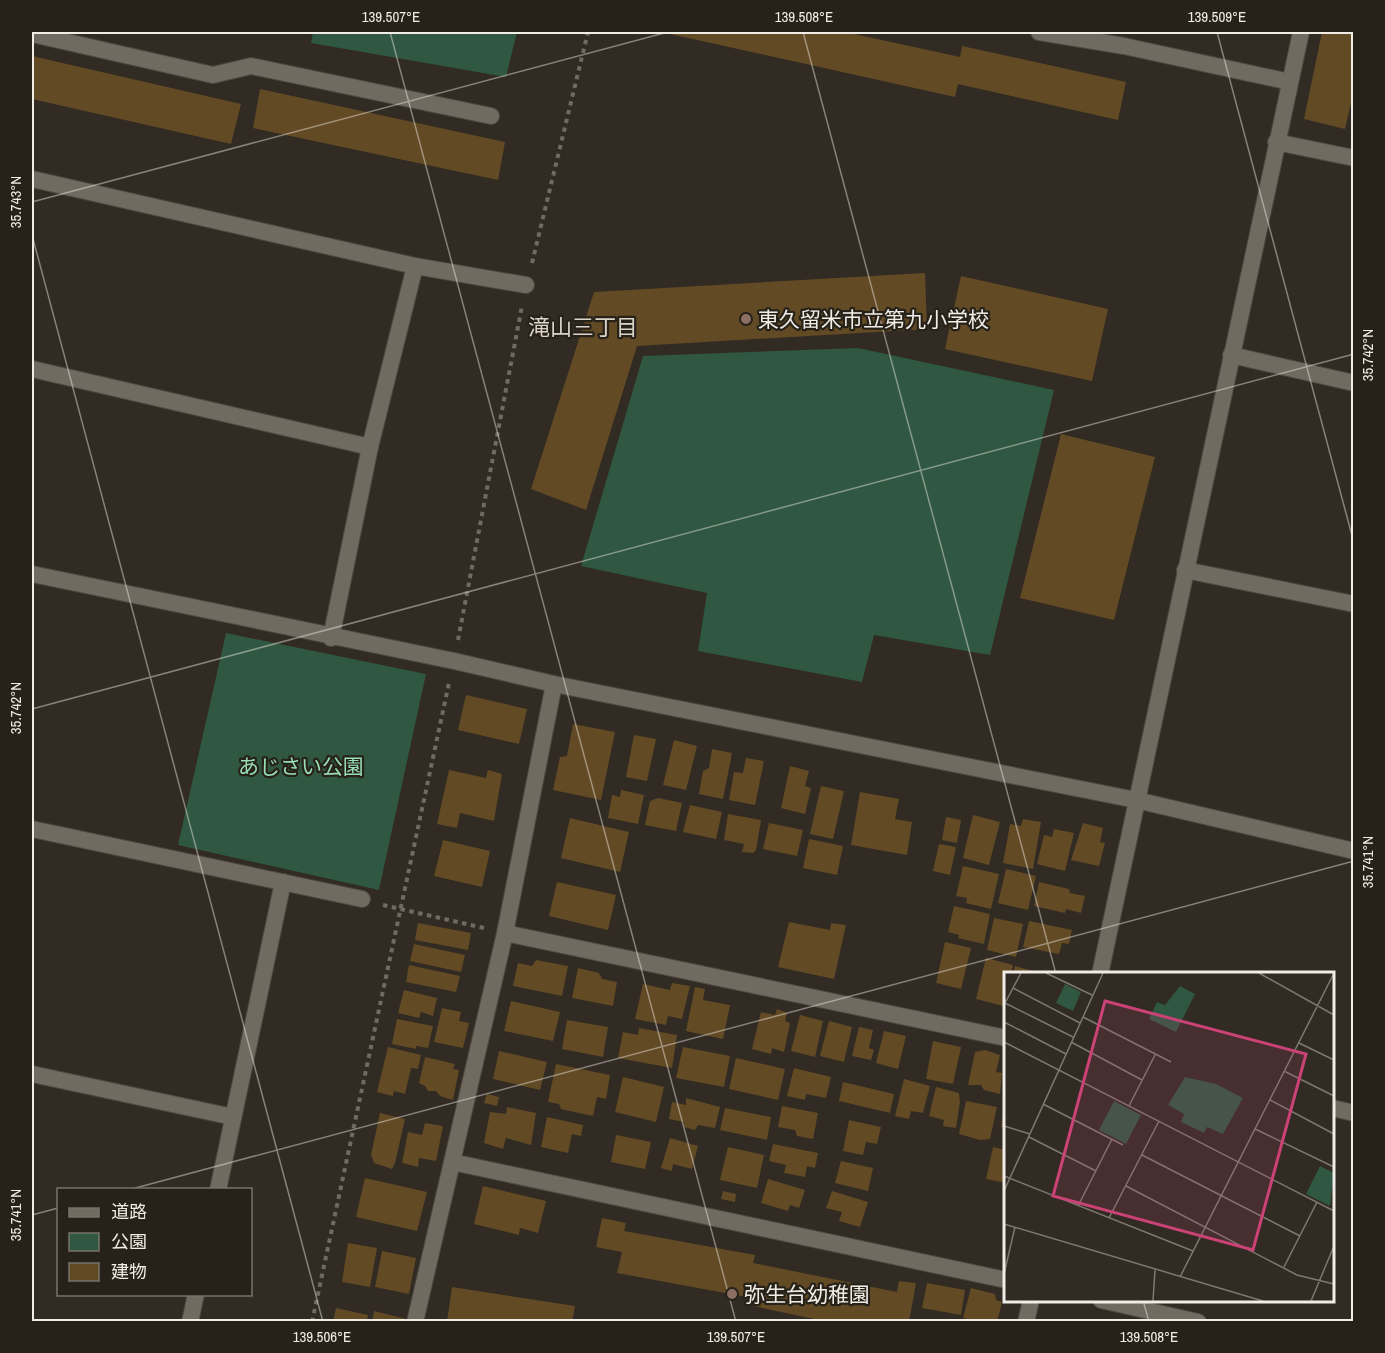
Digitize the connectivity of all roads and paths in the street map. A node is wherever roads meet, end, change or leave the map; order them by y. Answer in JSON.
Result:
{"nodes":[{"id":1,"x":1039,"y":32,"type":"edge"},
{"id":2,"x":1113,"y":32,"type":"edge"},
{"id":3,"x":1301,"y":32,"type":"edge"},
{"id":4,"x":32,"y":33,"type":"edge"},
{"id":5,"x":1124,"y":46,"type":"junction"},
{"id":6,"x":1290,"y":82,"type":"junction"},
{"id":7,"x":491,"y":116,"type":"dead end"},
{"id":8,"x":1276,"y":142,"type":"junction"},
{"id":9,"x":1353,"y":158,"type":"edge"},
{"id":10,"x":32,"y":179,"type":"edge"},
{"id":11,"x":415,"y":266,"type":"junction"},
{"id":12,"x":526,"y":285,"type":"dead end"},
{"id":13,"x":1230,"y":355,"type":"junction"},
{"id":14,"x":32,"y":369,"type":"edge"},
{"id":15,"x":1353,"y":383,"type":"edge"},
{"id":16,"x":370,"y":447,"type":"junction"},
{"id":17,"x":1185,"y":570,"type":"junction"},
{"id":18,"x":32,"y":574,"type":"edge"},
{"id":19,"x":1353,"y":604,"type":"edge"},
{"id":20,"x":331,"y":638,"type":"junction"},
{"id":21,"x":554,"y":684,"type":"junction"},
{"id":22,"x":1136,"y":800,"type":"junction"},
{"id":23,"x":32,"y":829,"type":"edge"},
{"id":24,"x":1353,"y":850,"type":"edge"},
{"id":25,"x":283,"y":882,"type":"junction"},
{"id":26,"x":362,"y":899,"type":"dead end"},
{"id":27,"x":400,"y":909,"type":"dead end"},
{"id":28,"x":505,"y":933,"type":"junction"},
{"id":29,"x":1101,"y":972,"type":"edge"},
{"id":30,"x":1004,"y":1038,"type":"edge"},
{"id":31,"x":32,"y":1074,"type":"edge"},
{"id":32,"x":1334,"y":1108,"type":"edge"},
{"id":33,"x":1353,"y":1113,"type":"edge"},
{"id":34,"x":233,"y":1117,"type":"junction"},
{"id":35,"x":452,"y":1162,"type":"junction"},
{"id":36,"x":218,"y":1188,"type":"edge"},
{"id":37,"x":1004,"y":1280,"type":"edge"},
{"id":38,"x":196,"y":1296,"type":"edge"},
{"id":39,"x":1031,"y":1302,"type":"edge"},
{"id":40,"x":1110,"y":1302,"type":"edge"},
{"id":41,"x":190,"y":1322,"type":"edge"},
{"id":42,"x":415,"y":1322,"type":"edge"},
{"id":43,"x":1026,"y":1322,"type":"edge"},
{"id":44,"x":1198,"y":1322,"type":"edge"}],
"edges":[{"from":1,"to":5,"type":"street"},
{"from":2,"to":5,"type":"street"},
{"from":3,"to":6,"type":"street"},
{"from":4,"to":7,"type":"street"},
{"from":5,"to":6,"type":"street"},
{"from":6,"to":8,"type":"street"},
{"from":8,"to":9,"type":"street"},
{"from":8,"to":13,"type":"street"},
{"from":10,"to":11,"type":"street"},
{"from":11,"to":12,"type":"street"},
{"from":11,"to":16,"type":"street"},
{"from":13,"to":15,"type":"street"},
{"from":13,"to":17,"type":"street"},
{"from":14,"to":16,"type":"street"},
{"from":16,"to":20,"type":"street"},
{"from":17,"to":19,"type":"street"},
{"from":17,"to":22,"type":"street"},
{"from":18,"to":20,"type":"street"},
{"from":20,"to":21,"type":"street"},
{"from":21,"to":22,"type":"street"},
{"from":21,"to":28,"type":"street"},
{"from":22,"to":24,"type":"street"},
{"from":22,"to":29,"type":"street"},
{"from":23,"to":25,"type":"street"},
{"from":25,"to":26,"type":"street"},
{"from":25,"to":34,"type":"street"},
{"from":27,"to":28,"type":"path"},
{"from":28,"to":30,"type":"street"},
{"from":28,"to":35,"type":"street"},
{"from":31,"to":34,"type":"street"},
{"from":32,"to":33,"type":"street"},
{"from":34,"to":36,"type":"street"},
{"from":35,"to":37,"type":"street"},
{"from":35,"to":42,"type":"street"},
{"from":38,"to":41,"type":"street"},
{"from":39,"to":43,"type":"street"},
{"from":40,"to":44,"type":"street"}]}
